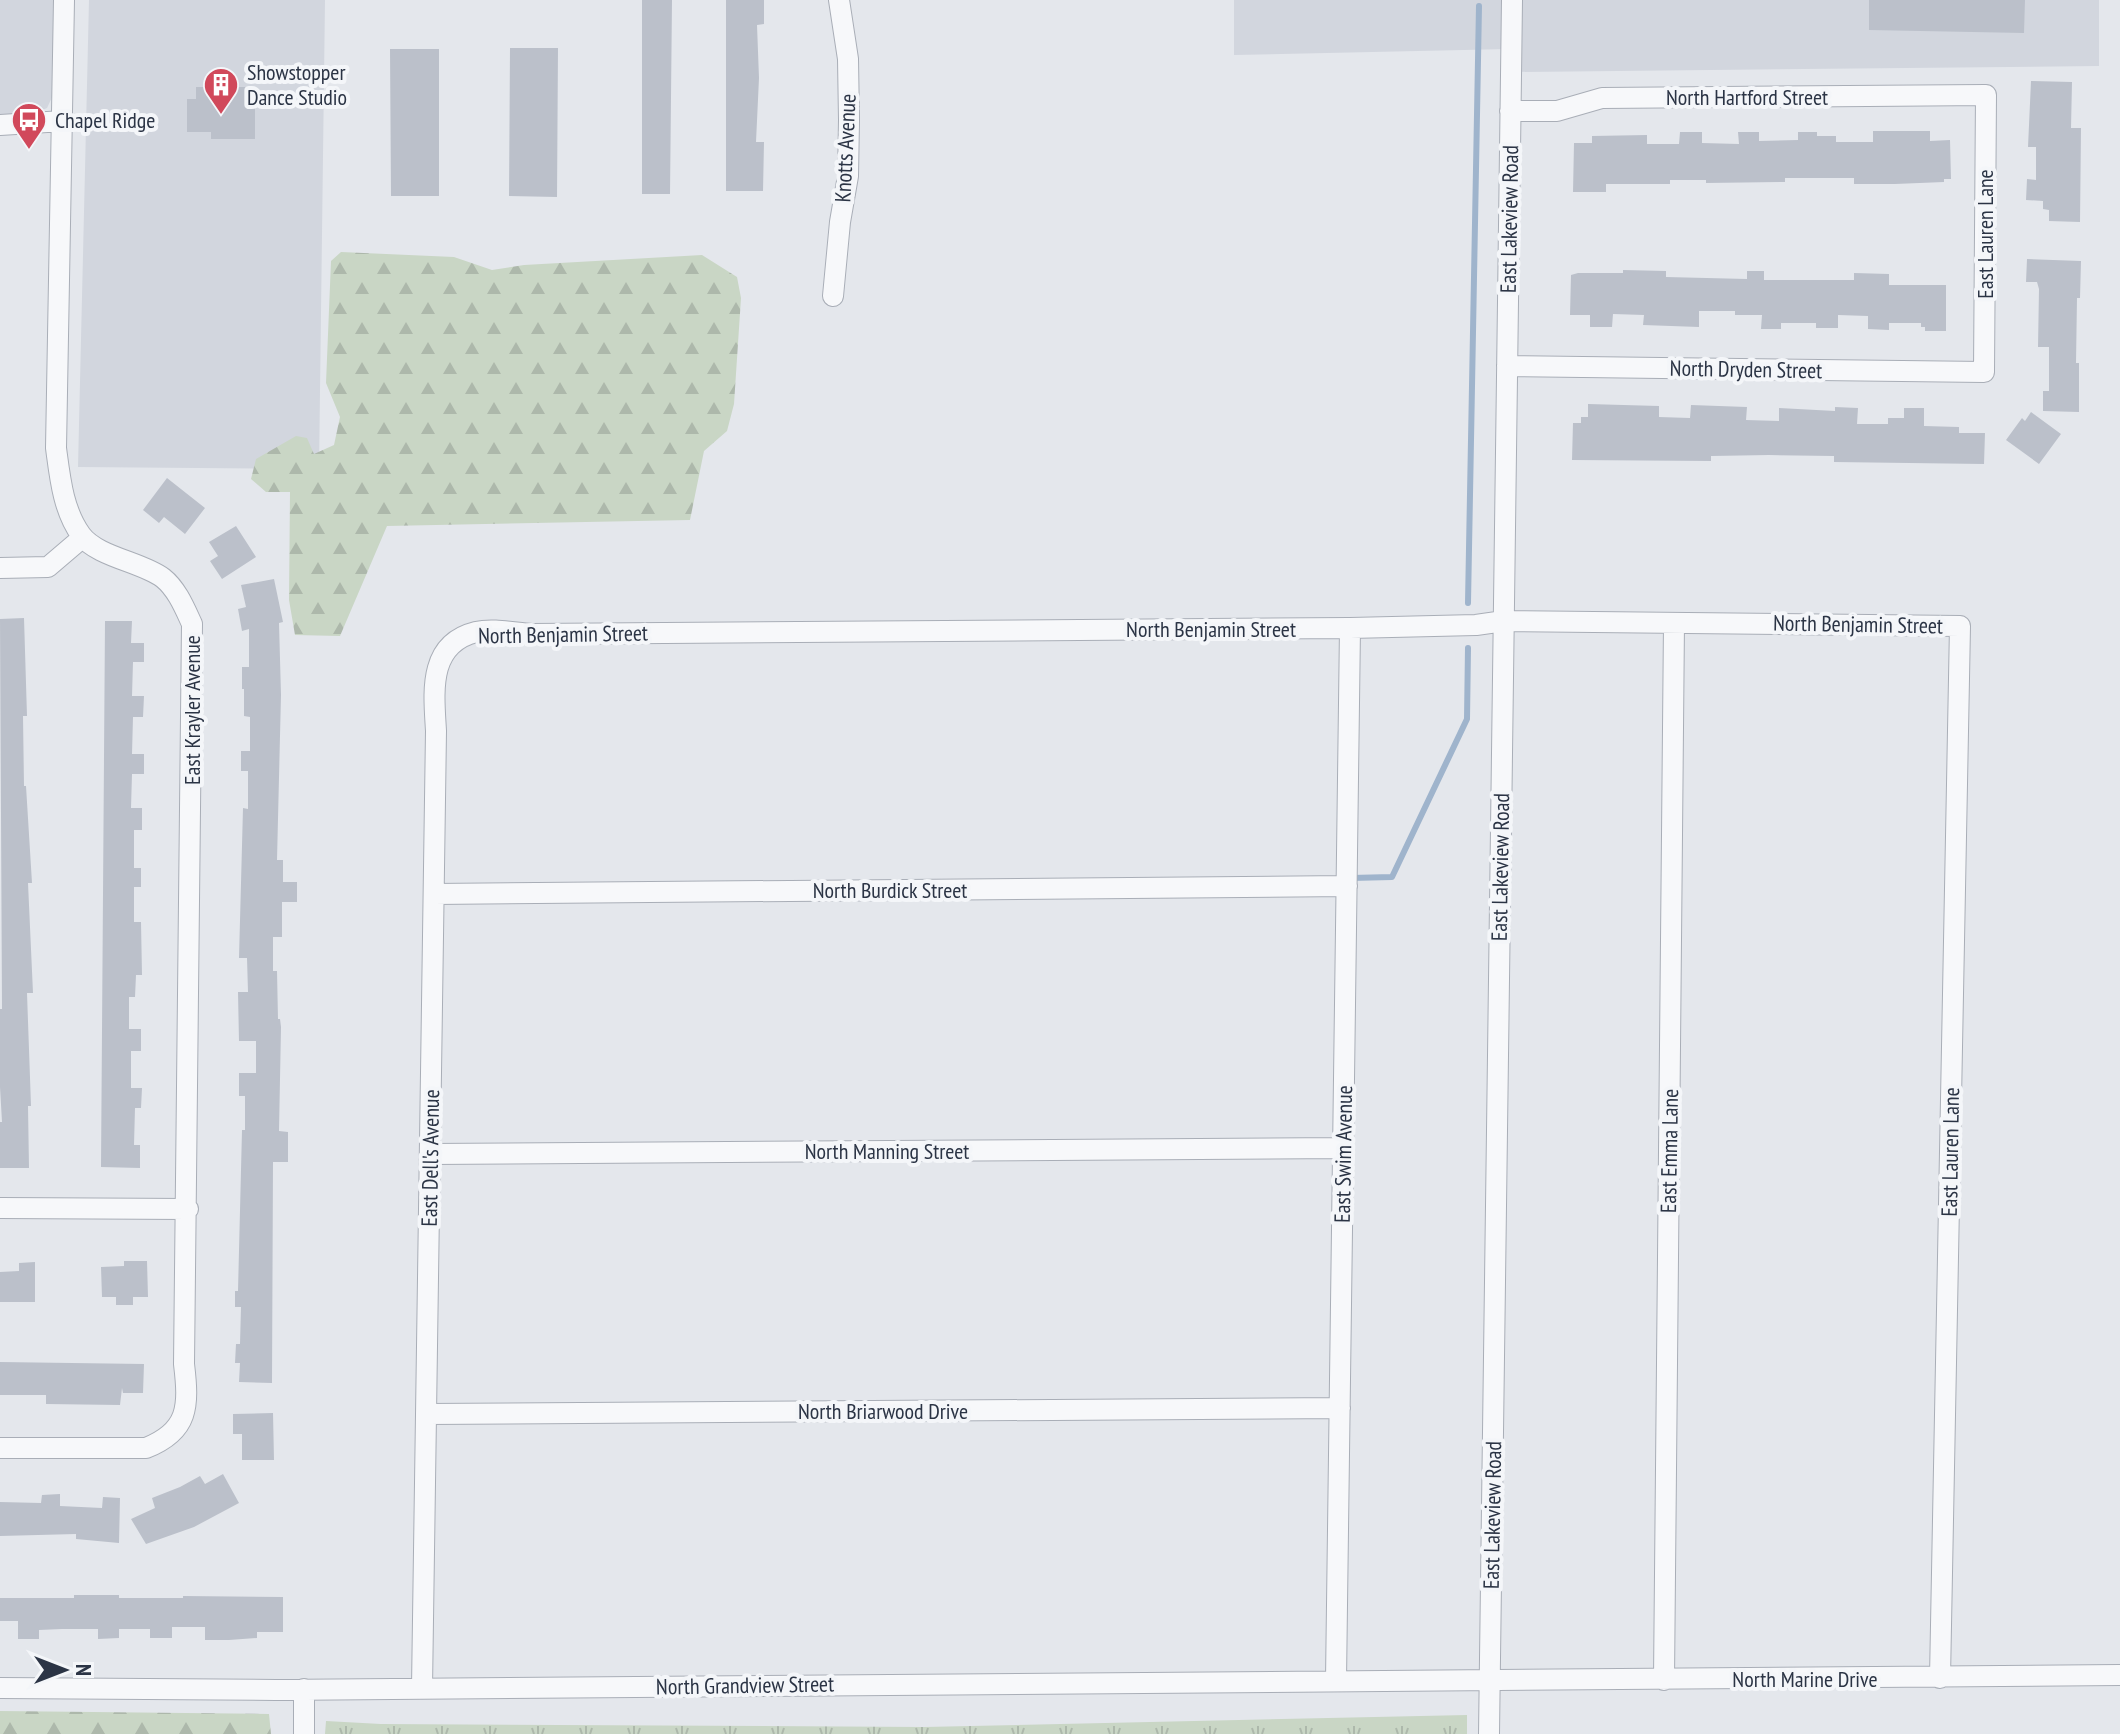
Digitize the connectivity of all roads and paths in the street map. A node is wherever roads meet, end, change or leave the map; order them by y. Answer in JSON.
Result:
{"nodes":[{"id":1,"x":64,"y":0,"type":"edge"},
{"id":2,"x":839,"y":0,"type":"edge"},
{"id":3,"x":1512,"y":0,"type":"edge"},
{"id":4,"x":1986,"y":95,"type":"joint"},
{"id":5,"x":1510,"y":111,"type":"junction"},
{"id":6,"x":63,"y":121,"type":"junction"},
{"id":7,"x":0,"y":125,"type":"edge"},
{"id":8,"x":833,"y":296,"type":"dead end"},
{"id":9,"x":1507,"y":366,"type":"junction"},
{"id":10,"x":1984,"y":372,"type":"joint"},
{"id":11,"x":82,"y":538,"type":"junction"},
{"id":12,"x":0,"y":568,"type":"edge"},
{"id":13,"x":1504,"y":621,"type":"junction"},
{"id":14,"x":1674,"y":623,"type":"junction"},
{"id":15,"x":1960,"y":626,"type":"joint"},
{"id":16,"x":1350,"y":628,"type":"junction"},
{"id":17,"x":463,"y":638,"type":"joint"},
{"id":18,"x":1347,"y":886,"type":"junction"},
{"id":19,"x":434,"y":894,"type":"junction"},
{"id":20,"x":1343,"y":1148,"type":"junction"},
{"id":21,"x":430,"y":1154,"type":"junction"},
{"id":22,"x":0,"y":1208,"type":"edge"},
{"id":23,"x":188,"y":1209,"type":"junction"},
{"id":24,"x":1340,"y":1408,"type":"junction"},
{"id":25,"x":427,"y":1414,"type":"junction"},
{"id":26,"x":0,"y":1448,"type":"edge"},
{"id":27,"x":2120,"y":1675,"type":"edge"},
{"id":28,"x":1940,"y":1678,"type":"junction"},
{"id":29,"x":1336,"y":1680,"type":"junction"},
{"id":30,"x":1664,"y":1680,"type":"junction"},
{"id":31,"x":1489,"y":1681,"type":"junction"},
{"id":32,"x":0,"y":1688,"type":"edge"},
{"id":33,"x":422,"y":1688,"type":"junction"},
{"id":34,"x":304,"y":1689,"type":"junction"},
{"id":35,"x":304,"y":1734,"type":"edge"},
{"id":36,"x":1489,"y":1734,"type":"edge"}],
"edges":[{"from":1,"to":6,"type":"street"},
{"from":2,"to":8,"type":"street","name":"Knotts Avenue"},
{"from":3,"to":5,"type":"street","name":"East Lakeview Road"},
{"from":4,"to":5,"type":"street","name":"North Hartford Street"},
{"from":4,"to":10,"type":"street","name":"East Lauren Lane"},
{"from":5,"to":9,"type":"street","name":"East Lakeview Road"},
{"from":6,"to":7,"type":"street"},
{"from":6,"to":11,"type":"street"},
{"from":9,"to":10,"type":"street","name":"North Dryden Street"},
{"from":9,"to":13,"type":"street","name":"East Lakeview Road"},
{"from":11,"to":12,"type":"street"},
{"from":11,"to":23,"type":"street","name":"East Krayler Avenue"},
{"from":13,"to":14,"type":"street","name":"North Benjamin Street"},
{"from":13,"to":16,"type":"street","name":"North Benjamin Street"},
{"from":13,"to":31,"type":"street","name":"East Lakeview Road"},
{"from":14,"to":15,"type":"street","name":"North Benjamin Street"},
{"from":14,"to":30,"type":"street","name":"East Emma Lane"},
{"from":15,"to":28,"type":"street","name":"East Lauren Lane"},
{"from":16,"to":17,"type":"street","name":"North Benjamin Street"},
{"from":16,"to":18,"type":"street","name":"East Swim Avenue"},
{"from":17,"to":19,"type":"street","name":"East Dell's Avenue"},
{"from":18,"to":19,"type":"street","name":"North Burdick Street"},
{"from":18,"to":20,"type":"street","name":"East Swim Avenue"},
{"from":19,"to":21,"type":"street","name":"East Dell's Avenue"},
{"from":20,"to":21,"type":"street","name":"North Manning Street"},
{"from":20,"to":24,"type":"street","name":"East Swim Avenue"},
{"from":21,"to":25,"type":"street","name":"East Dell's Avenue"},
{"from":22,"to":23,"type":"street"},
{"from":23,"to":26,"type":"street","name":"East Krayler Avenue"},
{"from":24,"to":25,"type":"street","name":"North Briarwood Drive"},
{"from":24,"to":29,"type":"street","name":"East Swim Avenue"},
{"from":25,"to":33,"type":"street","name":"East Dell's Avenue"},
{"from":27,"to":28,"type":"street","name":"North Marine Drive"},
{"from":28,"to":30,"type":"street","name":"North Marine Drive"},
{"from":29,"to":31,"type":"street","name":"North Grandview Street"},
{"from":29,"to":33,"type":"street","name":"North Grandview Street"},
{"from":30,"to":31,"type":"street","name":"North Marine Drive"},
{"from":31,"to":36,"type":"street","name":"East Lakeview Road"},
{"from":32,"to":34,"type":"street","name":"North Grandview Street"},
{"from":33,"to":34,"type":"street","name":"North Grandview Street"},
{"from":34,"to":35,"type":"street"}]}
